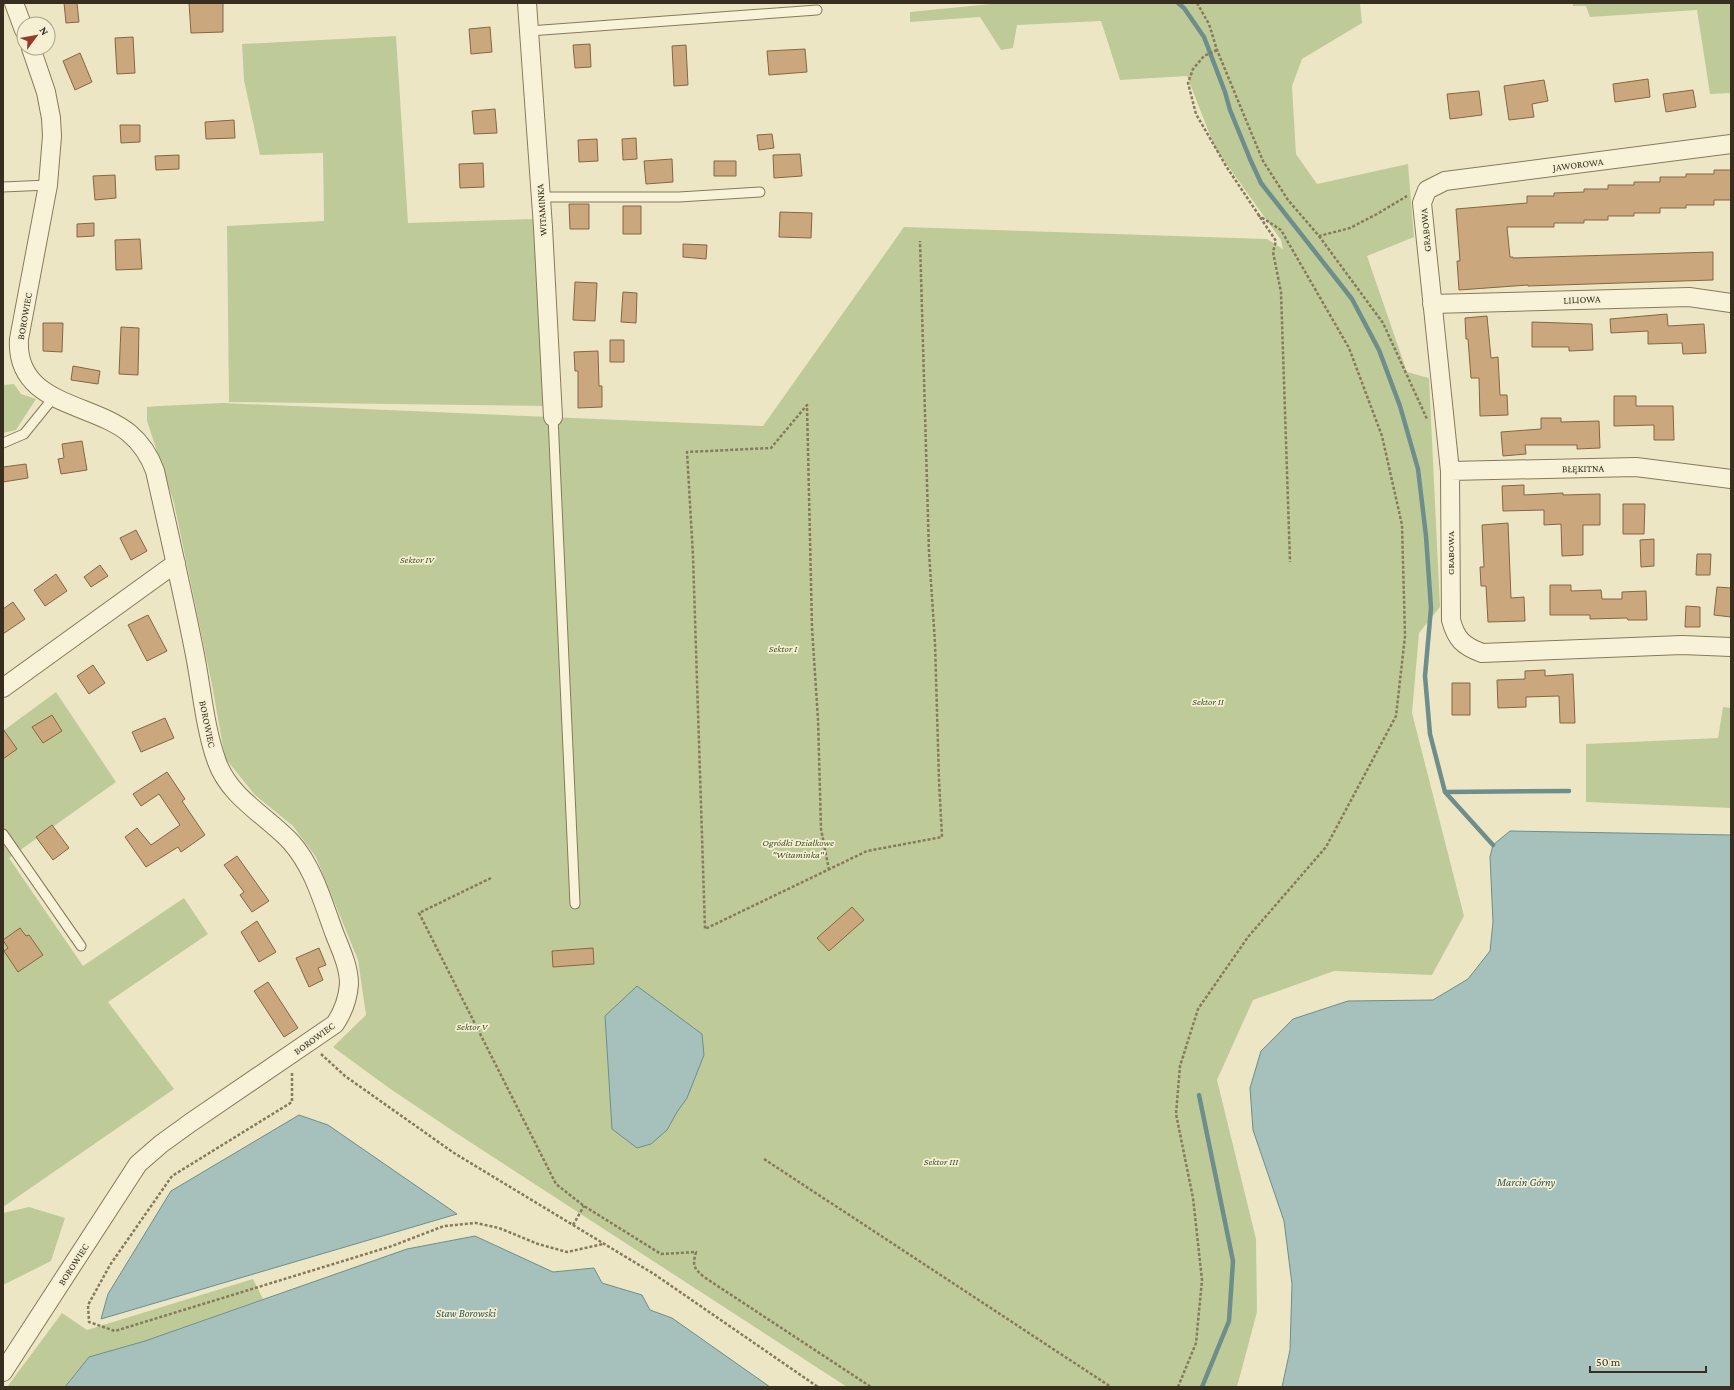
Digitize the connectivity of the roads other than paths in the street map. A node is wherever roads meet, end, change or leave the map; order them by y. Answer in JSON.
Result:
{"nodes":[{"id":1,"x":14,"y":3,"type":"edge"},
{"id":2,"x":527,"y":3,"type":"edge"},
{"id":3,"x":817,"y":10,"type":"dead end"},
{"id":4,"x":19,"y":16,"type":"edge"},
{"id":5,"x":529,"y":31,"type":"junction"},
{"id":6,"x":34,"y":56,"type":"edge"},
{"id":7,"x":1731,"y":144,"type":"edge"},
{"id":8,"x":48,"y":185,"type":"junction"},
{"id":9,"x":3,"y":187,"type":"edge"},
{"id":10,"x":1427,"y":190,"type":"joint"},
{"id":11,"x":760,"y":192,"type":"dead end"},
{"id":12,"x":540,"y":197,"type":"junction"},
{"id":13,"x":1731,"y":303,"type":"edge"},
{"id":14,"x":1432,"y":304,"type":"junction"},
{"id":15,"x":54,"y":397,"type":"junction"},
{"id":16,"x":554,"y":417,"type":"joint"},
{"id":17,"x":3,"y":443,"type":"edge"},
{"id":18,"x":1450,"y":471,"type":"junction"},
{"id":19,"x":1723,"y":479,"type":"edge"},
{"id":20,"x":176,"y":563,"type":"junction"},
{"id":21,"x":1731,"y":646,"type":"edge"},
{"id":22,"x":3,"y":688,"type":"edge"},
{"id":23,"x":3,"y":834,"type":"edge"},
{"id":24,"x":575,"y":904,"type":"dead end"},
{"id":25,"x":81,"y":946,"type":"dead end"},
{"id":26,"x":3,"y":1372,"type":"edge"}],
"edges":[{"from":1,"to":4,"type":"street"},
{"from":2,"to":5,"type":"street","name":"WITAMINKA"},
{"from":3,"to":5,"type":"lane"},
{"from":5,"to":12,"type":"street","name":"WITAMINKA"},
{"from":6,"to":8,"type":"street","name":"BOROWIEC"},
{"from":7,"to":10,"type":"street","name":"JAWOROWA"},
{"from":8,"to":9,"type":"lane"},
{"from":8,"to":15,"type":"street","name":"BOROWIEC"},
{"from":10,"to":14,"type":"street","name":"GRABOWA"},
{"from":11,"to":12,"type":"lane"},
{"from":12,"to":16,"type":"street","name":"WITAMINKA"},
{"from":13,"to":14,"type":"street","name":"LILIOWA"},
{"from":14,"to":18,"type":"street","name":"GRABOWA"},
{"from":15,"to":17,"type":"lane"},
{"from":15,"to":20,"type":"street","name":"BOROWIEC"},
{"from":16,"to":24,"type":"lane"},
{"from":18,"to":19,"type":"street","name":"BŁĘKITNA"},
{"from":18,"to":21,"type":"street","name":"GRABOWA"},
{"from":20,"to":22,"type":"street"},
{"from":20,"to":26,"type":"street","name":"BOROWIEC"},
{"from":23,"to":25,"type":"lane"}]}
